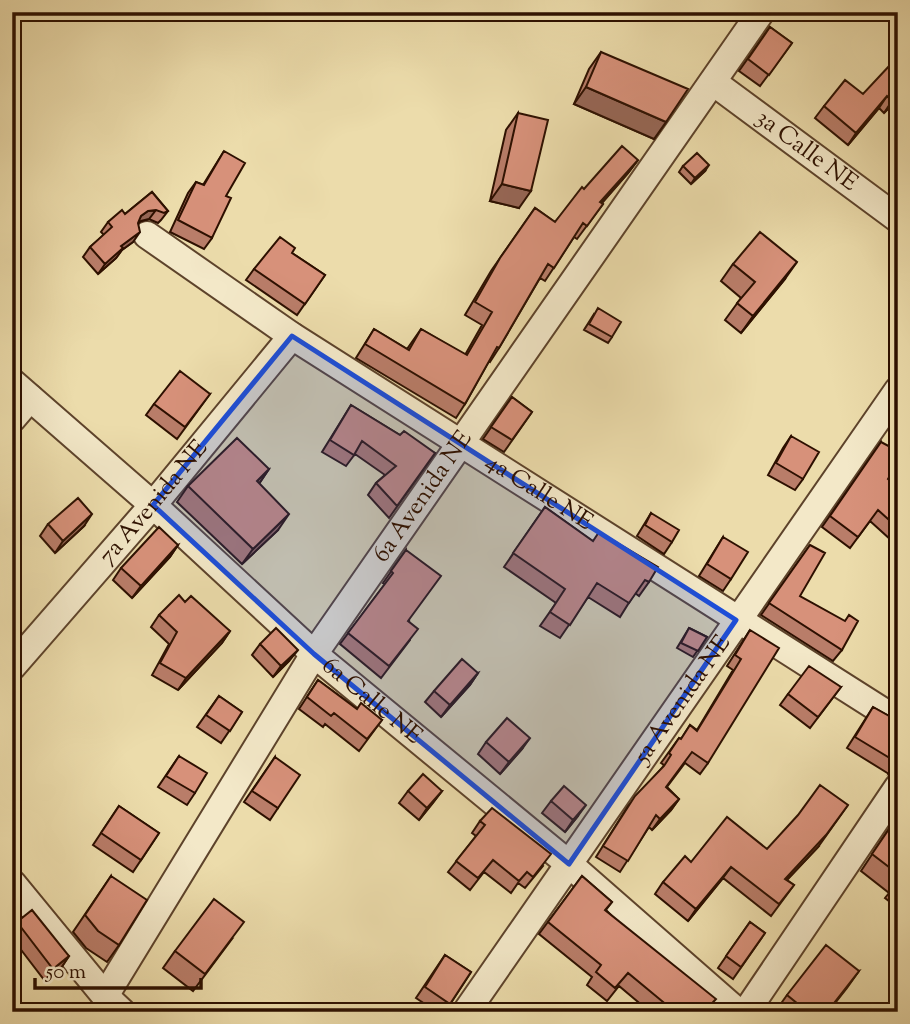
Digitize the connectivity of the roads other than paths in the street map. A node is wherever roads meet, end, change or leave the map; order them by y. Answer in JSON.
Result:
{"nodes":[{"id":1,"x":761,"y":12,"type":"edge"},
{"id":2,"x":713,"y":82,"type":"junction"},
{"id":3,"x":898,"y":219,"type":"edge"},
{"id":4,"x":147,"y":235,"type":"dead end"},
{"id":5,"x":292,"y":336,"type":"junction"},
{"id":6,"x":21,"y":390,"type":"edge"},
{"id":7,"x":898,"y":390,"type":"edge"},
{"id":8,"x":12,"y":419,"type":"edge"},
{"id":9,"x":461,"y":442,"type":"junction"},
{"id":10,"x":153,"y":505,"type":"junction"},
{"id":11,"x":736,"y":620,"type":"junction"},
{"id":12,"x":314,"y":654,"type":"junction"},
{"id":13,"x":12,"y":667,"type":"edge"},
{"id":14,"x":898,"y":721,"type":"edge"},
{"id":15,"x":898,"y":787,"type":"edge"},
{"id":16,"x":569,"y":864,"type":"junction"},
{"id":17,"x":13,"y":884,"type":"edge"},
{"id":18,"x":113,"y":1004,"type":"edge"},
{"id":19,"x":466,"y":1012,"type":"edge"},
{"id":20,"x":738,"y":1012,"type":"edge"},
{"id":21,"x":746,"y":1012,"type":"edge"}],
"edges":[{"from":1,"to":2,"type":"street","name":"6a Avenida NE"},
{"from":2,"to":3,"type":"street","name":"3a Calle NE"},
{"from":2,"to":9,"type":"street","name":"6a Avenida NE"},
{"from":4,"to":5,"type":"street","name":"4a Calle NE"},
{"from":5,"to":9,"type":"street","name":"4a Calle NE"},
{"from":5,"to":10,"type":"street","name":"7a Avenida NE"},
{"from":6,"to":8,"type":"street"},
{"from":6,"to":10,"type":"street","name":"6a Calle NE"},
{"from":7,"to":11,"type":"street","name":"5a Avenida NE"},
{"from":9,"to":11,"type":"street","name":"4a Calle NE"},
{"from":9,"to":12,"type":"street","name":"6a Avenida NE"},
{"from":10,"to":12,"type":"street","name":"6a Calle NE"},
{"from":10,"to":13,"type":"street","name":"7a Avenida NE"},
{"from":11,"to":14,"type":"street","name":"4a Calle NE"},
{"from":11,"to":16,"type":"street","name":"5a Avenida NE"},
{"from":12,"to":16,"type":"street","name":"6a Calle NE"},
{"from":12,"to":18,"type":"street","name":"6a Avenida NE"},
{"from":15,"to":21,"type":"street"},
{"from":16,"to":19,"type":"street","name":"5a Avenida NE"},
{"from":16,"to":20,"type":"street","name":"6a Calle NE"},
{"from":17,"to":18,"type":"street"}]}
